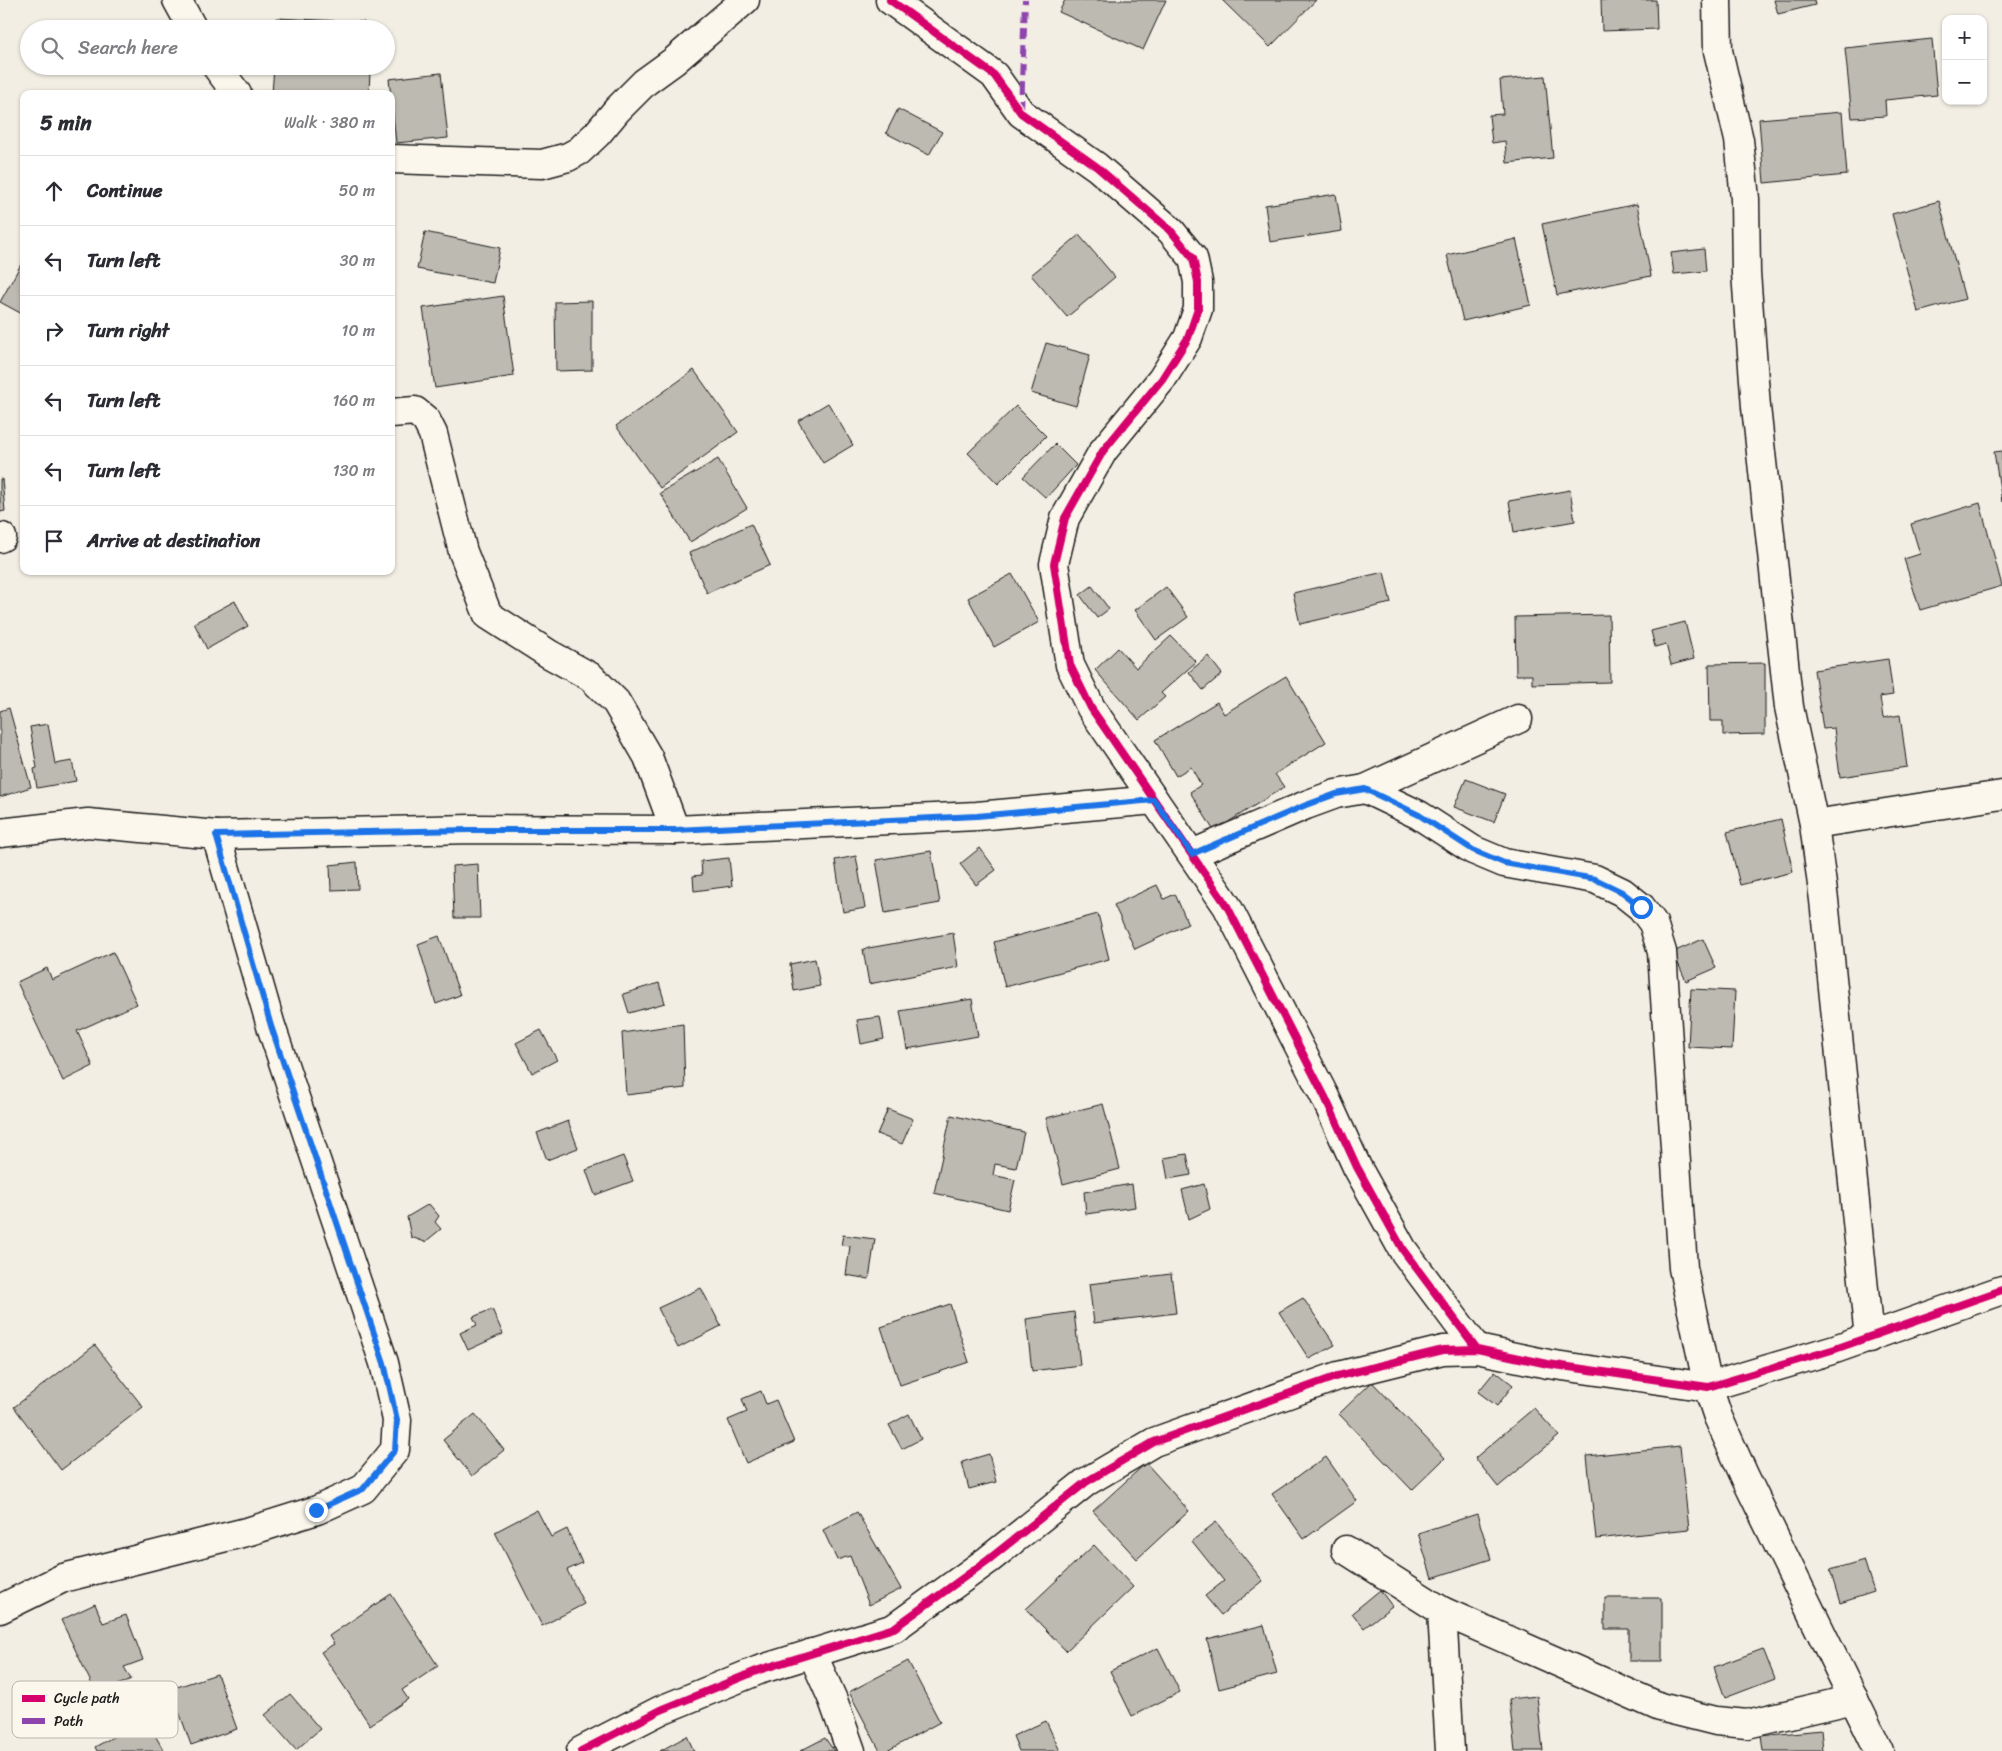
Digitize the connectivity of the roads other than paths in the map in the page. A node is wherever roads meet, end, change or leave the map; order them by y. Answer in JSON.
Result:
{"nodes":[{"id":1,"x":177,"y":0,"type":"edge"},
{"id":2,"x":745,"y":0,"type":"edge"},
{"id":3,"x":890,"y":0,"type":"edge"},
{"id":4,"x":1716,"y":0,"type":"edge"},
{"id":5,"x":188,"y":20,"type":"edge"},
{"id":6,"x":223,"y":75,"type":"edge"},
{"id":7,"x":234,"y":90,"type":"edge"},
{"id":8,"x":395,"y":159,"type":"edge"},
{"id":9,"x":395,"y":413,"type":"edge"},
{"id":10,"x":1518,"y":719,"type":"dead end"},
{"id":11,"x":1365,"y":789,"type":"junction"},
{"id":12,"x":2002,"y":795,"type":"edge"},
{"id":13,"x":1154,"y":800,"type":"junction"},
{"id":14,"x":1814,"y":824,"type":"junction"},
{"id":15,"x":675,"y":830,"type":"junction"},
{"id":16,"x":0,"y":833,"type":"edge"},
{"id":17,"x":216,"y":835,"type":"junction"},
{"id":18,"x":1192,"y":854,"type":"junction"},
{"id":19,"x":2002,"y":1290,"type":"edge"},
{"id":20,"x":1869,"y":1338,"type":"junction"},
{"id":21,"x":1477,"y":1349,"type":"junction"},
{"id":22,"x":1708,"y":1387,"type":"junction"},
{"id":23,"x":1346,"y":1550,"type":"dead end"},
{"id":24,"x":0,"y":1609,"type":"edge"},
{"id":25,"x":1442,"y":1611,"type":"junction"},
{"id":26,"x":812,"y":1653,"type":"junction"},
{"id":27,"x":1854,"y":1698,"type":"junction"},
{"id":28,"x":581,"y":1751,"type":"edge"},
{"id":29,"x":850,"y":1751,"type":"edge"},
{"id":30,"x":1450,"y":1751,"type":"edge"},
{"id":31,"x":1879,"y":1751,"type":"edge"}],
"edges":[{"from":1,"to":5,"type":"street"},
{"from":2,"to":8,"type":"street"},
{"from":3,"to":13,"type":"street"},
{"from":4,"to":14,"type":"street"},
{"from":6,"to":7,"type":"street"},
{"from":9,"to":15,"type":"street"},
{"from":10,"to":11,"type":"street"},
{"from":11,"to":18,"type":"street"},
{"from":11,"to":22,"type":"street"},
{"from":12,"to":14,"type":"street"},
{"from":13,"to":15,"type":"street"},
{"from":13,"to":18,"type":"street"},
{"from":14,"to":20,"type":"street"},
{"from":15,"to":17,"type":"street"},
{"from":16,"to":17,"type":"street"},
{"from":17,"to":24,"type":"street"},
{"from":18,"to":21,"type":"street"},
{"from":19,"to":20,"type":"street"},
{"from":20,"to":22,"type":"street"},
{"from":21,"to":22,"type":"street"},
{"from":21,"to":26,"type":"street"},
{"from":22,"to":27,"type":"street"},
{"from":23,"to":25,"type":"street"},
{"from":25,"to":27,"type":"street"},
{"from":25,"to":30,"type":"street"},
{"from":26,"to":28,"type":"street"},
{"from":26,"to":29,"type":"street"},
{"from":27,"to":31,"type":"street"}]}
